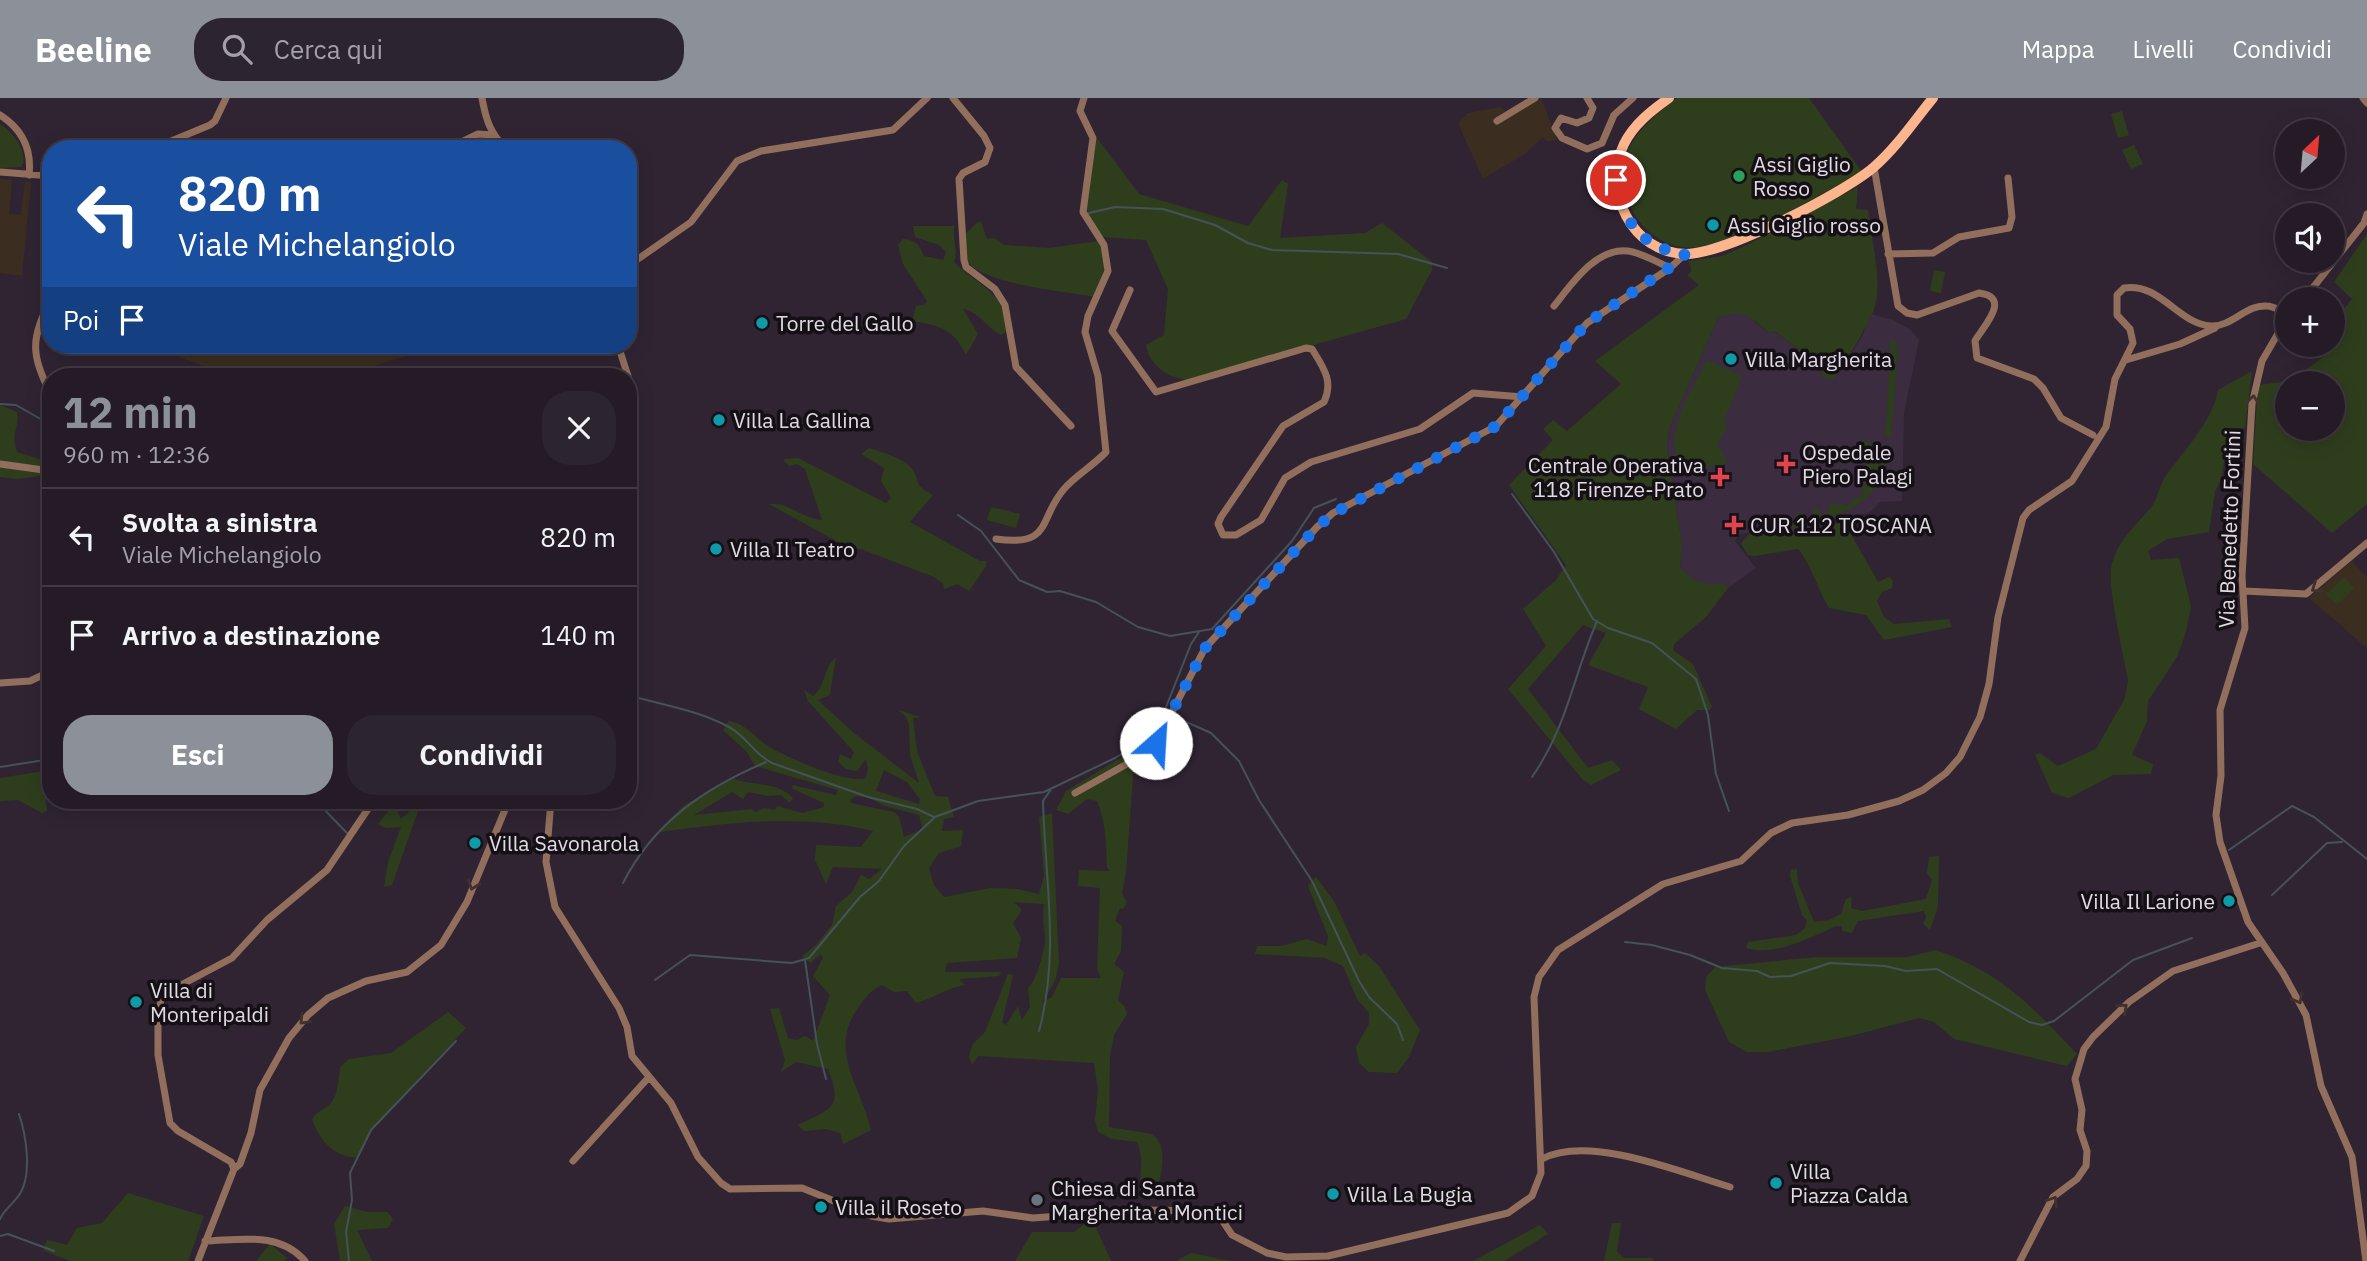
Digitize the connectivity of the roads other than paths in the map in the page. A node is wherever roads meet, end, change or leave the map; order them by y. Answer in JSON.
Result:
{"nodes":[{"id":1,"x":226,"y":98,"type":"edge"},
{"id":2,"x":482,"y":98,"type":"edge"},
{"id":3,"x":927,"y":98,"type":"edge"},
{"id":4,"x":953,"y":98,"type":"edge"},
{"id":5,"x":1084,"y":98,"type":"edge"},
{"id":6,"x":1535,"y":98,"type":"edge"},
{"id":7,"x":1587,"y":98,"type":"edge"},
{"id":8,"x":1633,"y":98,"type":"edge"},
{"id":9,"x":1668,"y":98,"type":"edge"},
{"id":10,"x":1933,"y":98,"type":"edge"},
{"id":11,"x":2363,"y":98,"type":"edge"},
{"id":12,"x":2367,"y":103,"type":"edge"},
{"id":13,"x":0,"y":115,"type":"edge"},
{"id":14,"x":1497,"y":121,"type":"dead end"},
{"id":15,"x":493,"y":135,"type":"junction"},
{"id":16,"x":174,"y":140,"type":"edge"},
{"id":17,"x":466,"y":140,"type":"edge"},
{"id":18,"x":498,"y":140,"type":"edge"},
{"id":19,"x":1874,"y":167,"type":"junction"},
{"id":20,"x":0,"y":172,"type":"edge"},
{"id":21,"x":29,"y":175,"type":"junction"},
{"id":22,"x":42,"y":176,"type":"edge"},
{"id":23,"x":2008,"y":178,"type":"dead end"},
{"id":24,"x":2367,"y":214,"type":"edge"},
{"id":25,"x":1685,"y":254,"type":"junction"},
{"id":26,"x":1888,"y":254,"type":"junction"},
{"id":27,"x":637,"y":260,"type":"edge"},
{"id":28,"x":1671,"y":268,"type":"junction"},
{"id":29,"x":2313,"y":287,"type":"edge"},
{"id":30,"x":1130,"y":290,"type":"dead end"},
{"id":31,"x":1554,"y":306,"type":"dead end"},
{"id":32,"x":2275,"y":309,"type":"edge"},
{"id":33,"x":42,"y":318,"type":"edge"},
{"id":34,"x":2222,"y":325,"type":"junction"},
{"id":35,"x":2275,"y":336,"type":"edge"},
{"id":36,"x":2126,"y":360,"type":"junction"},
{"id":37,"x":42,"y":376,"type":"edge"},
{"id":38,"x":1523,"y":397,"type":"junction"},
{"id":39,"x":1071,"y":426,"type":"dead end"},
{"id":40,"x":2093,"y":435,"type":"dead end"},
{"id":41,"x":0,"y":464,"type":"edge"},
{"id":42,"x":42,"y":470,"type":"edge"},
{"id":43,"x":996,"y":539,"type":"dead end"},
{"id":44,"x":2367,"y":543,"type":"edge"},
{"id":45,"x":2244,"y":590,"type":"junction"},
{"id":46,"x":42,"y":675,"type":"edge"},
{"id":47,"x":0,"y":683,"type":"edge"},
{"id":48,"x":1075,"y":793,"type":"dead end"},
{"id":49,"x":368,"y":809,"type":"edge"},
{"id":50,"x":505,"y":809,"type":"edge"},
{"id":51,"x":550,"y":809,"type":"edge"},
{"id":52,"x":2260,"y":943,"type":"junction"},
{"id":53,"x":649,"y":1077,"type":"junction"},
{"id":54,"x":1542,"y":1159,"type":"junction"},
{"id":55,"x":573,"y":1161,"type":"dead end"},
{"id":56,"x":234,"y":1169,"type":"junction"},
{"id":57,"x":1730,"y":1187,"type":"dead end"},
{"id":58,"x":205,"y":1241,"type":"junction"},
{"id":59,"x":198,"y":1261,"type":"edge"},
{"id":60,"x":305,"y":1261,"type":"edge"},
{"id":61,"x":2020,"y":1261,"type":"edge"},
{"id":62,"x":2366,"y":1261,"type":"edge"}],
"edges":[{"from":1,"to":16,"type":"street"},
{"from":2,"to":15,"type":"street"},
{"from":3,"to":27,"type":"street"},
{"from":4,"to":39,"type":"street"},
{"from":5,"to":43,"type":"street"},
{"from":6,"to":14,"type":"street"},
{"from":7,"to":8,"type":"street"},
{"from":9,"to":25,"type":"main road"},
{"from":10,"to":19,"type":"main road"},
{"from":11,"to":12,"type":"street"},
{"from":13,"to":21,"type":"street"},
{"from":15,"to":17,"type":"street"},
{"from":15,"to":18,"type":"street"},
{"from":19,"to":25,"type":"main road"},
{"from":19,"to":26,"type":"street"},
{"from":20,"to":21,"type":"street"},
{"from":21,"to":22,"type":"street"},
{"from":23,"to":26,"type":"street"},
{"from":24,"to":29,"type":"street"},
{"from":25,"to":28,"type":"street"},
{"from":26,"to":40,"type":"street"},
{"from":28,"to":31,"type":"street"},
{"from":28,"to":38,"type":"street"},
{"from":30,"to":38,"type":"street"},
{"from":32,"to":34,"type":"street"},
{"from":33,"to":37,"type":"street"},
{"from":34,"to":36,"type":"street"},
{"from":34,"to":36,"type":"street"},
{"from":45,"to":35,"type":"street","name":"Via Benedetto Fortini","one_way":true},
{"from":36,"to":54,"type":"street"},
{"from":38,"to":48,"type":"street"},
{"from":41,"to":42,"type":"street"},
{"from":44,"to":45,"type":"street","one_way":true},
{"from":45,"to":52,"type":"street","name":"Via Benedetto Fortini"},
{"from":46,"to":47,"type":"street"},
{"from":49,"to":56,"type":"street"},
{"from":50,"to":56,"type":"street","one_way":true},
{"from":51,"to":53,"type":"street"},
{"from":61,"to":52,"type":"street","one_way":true},
{"from":52,"to":62,"type":"street","name":"Via Benedetto Fortini","one_way":true},
{"from":53,"to":54,"type":"street"},
{"from":53,"to":55,"type":"street"},
{"from":54,"to":57,"type":"street"},
{"from":56,"to":58,"type":"street"},
{"from":58,"to":59,"type":"street"},
{"from":58,"to":60,"type":"street"}]}
